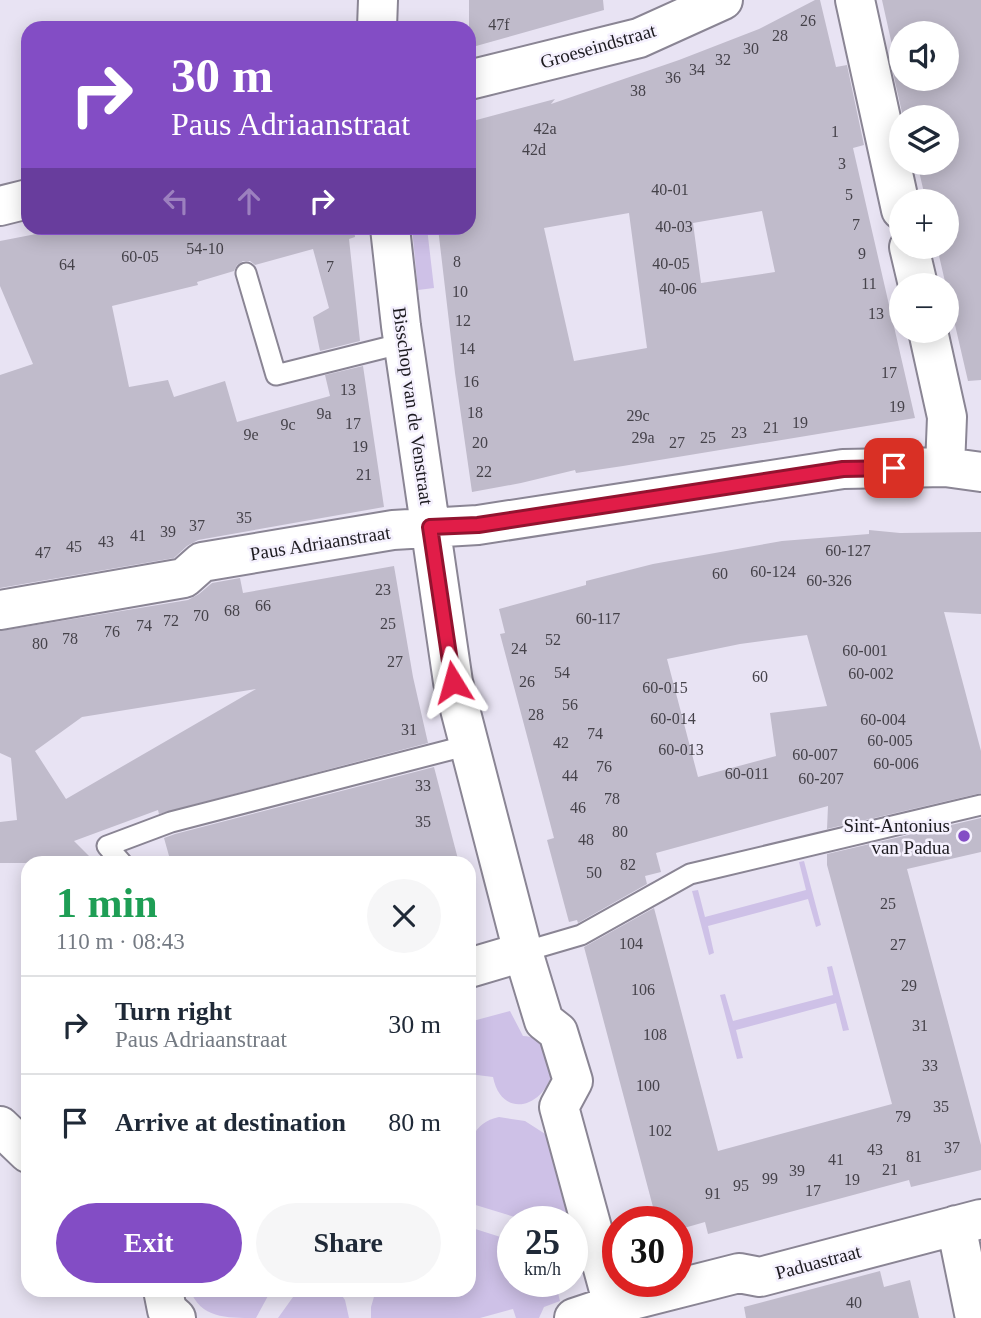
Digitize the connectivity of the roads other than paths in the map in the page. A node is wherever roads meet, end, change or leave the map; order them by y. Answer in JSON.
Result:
{"nodes":[{"id":1,"x":378,"y":0,"type":"edge"},
{"id":2,"x":723,"y":0,"type":"edge"},
{"id":3,"x":855,"y":0,"type":"edge"},
{"id":4,"x":377,"y":21,"type":"edge"},
{"id":5,"x":476,"y":78,"type":"edge"},
{"id":6,"x":896,"y":189,"type":"edge"},
{"id":7,"x":21,"y":201,"type":"edge"},
{"id":8,"x":0,"y":206,"type":"edge"},
{"id":9,"x":391,"y":235,"type":"edge"},
{"id":10,"x":246,"y":273,"type":"dead end"},
{"id":11,"x":404,"y":343,"type":"junction"},
{"id":12,"x":931,"y":343,"type":"edge"},
{"id":13,"x":963,"y":470,"type":"edge"},
{"id":14,"x":430,"y":527,"type":"junction"},
{"id":15,"x":0,"y":610,"type":"edge"},
{"id":16,"x":469,"y":745,"type":"junction"},
{"id":17,"x":981,"y":806,"type":"edge"},
{"id":18,"x":116,"y":856,"type":"edge"},
{"id":19,"x":523,"y":952,"type":"junction"},
{"id":20,"x":476,"y":966,"type":"edge"},
{"id":21,"x":0,"y":1126,"type":"edge"},
{"id":22,"x":21,"y":1146,"type":"edge"},
{"id":23,"x":968,"y":1222,"type":"edge"},
{"id":24,"x":164,"y":1297,"type":"edge"},
{"id":25,"x":613,"y":1305,"type":"junction"},
{"id":26,"x":176,"y":1318,"type":"edge"},
{"id":27,"x":573,"y":1318,"type":"edge"},
{"id":28,"x":975,"y":1318,"type":"edge"}],
"edges":[{"from":1,"to":4,"type":"street"},
{"from":2,"to":5,"type":"street","name":"Groeseindstraat"},
{"from":3,"to":6,"type":"street"},
{"from":7,"to":8,"type":"street"},
{"from":9,"to":11,"type":"street","name":"Bisschop van de Venstraat"},
{"from":10,"to":11,"type":"lane"},
{"from":11,"to":14,"type":"street","name":"Bisschop van de Venstraat"},
{"from":12,"to":13,"type":"street"},
{"from":13,"to":14,"type":"street","name":"Paus Adriaanstraat"},
{"from":14,"to":15,"type":"street","name":"Paus Adriaanstraat"},
{"from":14,"to":16,"type":"street","name":"Bisschop van de Venstraat"},
{"from":16,"to":18,"type":"lane"},
{"from":16,"to":19,"type":"street","name":"Bisschop van de Venstraat"},
{"from":17,"to":19,"type":"lane"},
{"from":19,"to":20,"type":"street"},
{"from":19,"to":25,"type":"street","name":"Bisschop van de Venstraat"},
{"from":21,"to":22,"type":"street"},
{"from":23,"to":25,"type":"street","name":"Paduastraat"},
{"from":23,"to":28,"type":"street"},
{"from":24,"to":26,"type":"street"},
{"from":25,"to":27,"type":"street","name":"Paduastraat"}]}
